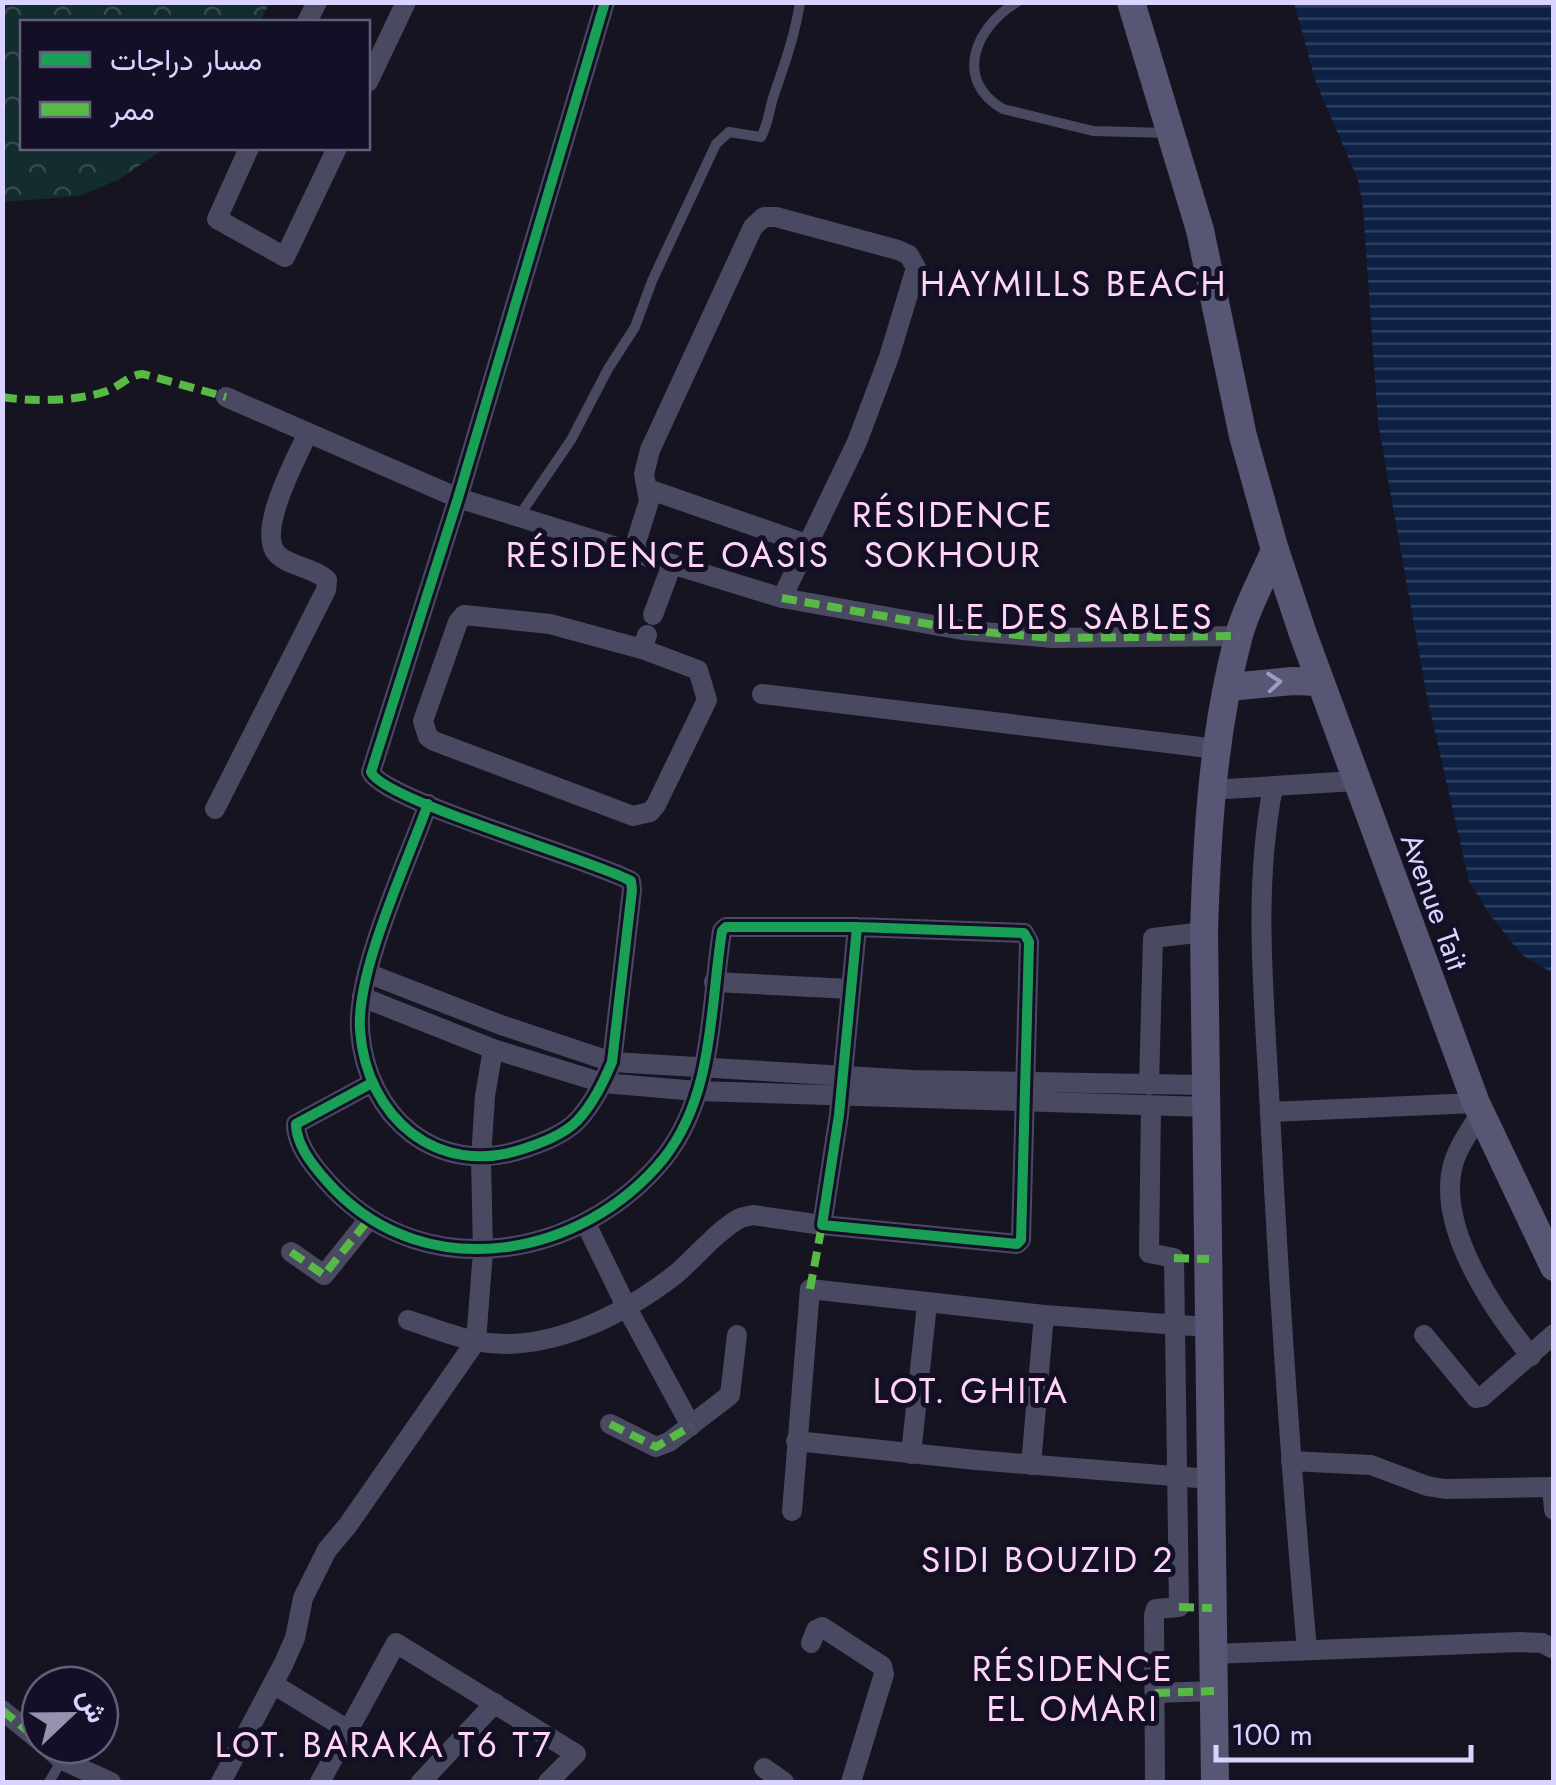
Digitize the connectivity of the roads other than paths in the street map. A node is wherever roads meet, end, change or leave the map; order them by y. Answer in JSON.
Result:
{"nodes":[{"id":1,"x":406,"y":2,"type":"edge"},
{"id":2,"x":604,"y":2,"type":"edge"},
{"id":3,"x":800,"y":2,"type":"edge"},
{"id":4,"x":1018,"y":2,"type":"edge"},
{"id":5,"x":1131,"y":2,"type":"edge"},
{"id":6,"x":370,"y":78,"type":"edge"},
{"id":7,"x":1172,"y":133,"type":"junction"},
{"id":8,"x":248,"y":150,"type":"edge"},
{"id":9,"x":337,"y":150,"type":"edge"},
{"id":10,"x":226,"y":397,"type":"dead end"},
{"id":11,"x":308,"y":433,"type":"junction"},
{"id":12,"x":648,"y":489,"type":"junction"},
{"id":13,"x":458,"y":498,"type":"junction"},
{"id":14,"x":518,"y":517,"type":"junction"},
{"id":15,"x":806,"y":544,"type":"junction"},
{"id":16,"x":1275,"y":550,"type":"junction"},
{"id":17,"x":633,"y":552,"type":"junction"},
{"id":18,"x":672,"y":564,"type":"junction"},
{"id":19,"x":782,"y":598,"type":"junction"},
{"id":20,"x":647,"y":633,"type":"junction"},
{"id":21,"x":1239,"y":636,"type":"junction"},
{"id":22,"x":1320,"y":682,"type":"junction"},
{"id":23,"x":1229,"y":687,"type":"junction"},
{"id":24,"x":762,"y":694,"type":"dead end"},
{"id":25,"x":1217,"y":749,"type":"junction"},
{"id":26,"x":1355,"y":781,"type":"junction"},
{"id":27,"x":1273,"y":787,"type":"junction"},
{"id":28,"x":1210,"y":790,"type":"junction"},
{"id":29,"x":428,"y":804,"type":"junction"},
{"id":30,"x":215,"y":809,"type":"dead end"},
{"id":31,"x":857,"y":927,"type":"junction"},
{"id":32,"x":1204,"y":932,"type":"junction"},
{"id":33,"x":367,"y":973,"type":"junction"},
{"id":34,"x":714,"y":982,"type":"junction"},
{"id":35,"x":851,"y":988,"type":"junction"},
{"id":36,"x":362,"y":998,"type":"junction"},
{"id":37,"x":493,"y":1049,"type":"junction"},
{"id":38,"x":612,"y":1062,"type":"junction"},
{"id":39,"x":706,"y":1067,"type":"junction"},
{"id":40,"x":603,"y":1083,"type":"junction"},
{"id":41,"x":370,"y":1084,"type":"junction"},
{"id":42,"x":841,"y":1085,"type":"junction"},
{"id":43,"x":697,"y":1091,"type":"junction"},
{"id":44,"x":1025,"y":1092,"type":"junction"},
{"id":45,"x":1150,"y":1095,"type":"junction"},
{"id":46,"x":1206,"y":1096,"type":"junction"},
{"id":47,"x":1478,"y":1108,"type":"junction"},
{"id":48,"x":1270,"y":1112,"type":"junction"},
{"id":49,"x":481,"y":1159,"type":"junction"},
{"id":50,"x":369,"y":1219,"type":"junction"},
{"id":51,"x":586,"y":1224,"type":"junction"},
{"id":52,"x":822,"y":1225,"type":"junction"},
{"id":53,"x":291,"y":1252,"type":"dead end"},
{"id":54,"x":483,"y":1252,"type":"junction"},
{"id":55,"x":1174,"y":1258,"type":"junction"},
{"id":56,"x":1209,"y":1259,"type":"junction"},
{"id":57,"x":1554,"y":1267,"type":"edge"},
{"id":58,"x":927,"y":1304,"type":"junction"},
{"id":59,"x":627,"y":1308,"type":"junction"},
{"id":60,"x":1044,"y":1315,"type":"junction"},
{"id":61,"x":408,"y":1320,"type":"dead end"},
{"id":62,"x":1176,"y":1327,"type":"junction"},
{"id":63,"x":1208,"y":1327,"type":"junction"},
{"id":64,"x":1424,"y":1334,"type":"dead end"},
{"id":65,"x":736,"y":1335,"type":"dead end"},
{"id":66,"x":476,"y":1341,"type":"junction"},
{"id":67,"x":1545,"y":1350,"type":"edge"},
{"id":68,"x":610,"y":1424,"type":"dead end"},
{"id":69,"x":692,"y":1426,"type":"junction"},
{"id":70,"x":796,"y":1441,"type":"junction"},
{"id":71,"x":910,"y":1454,"type":"junction"},
{"id":72,"x":1291,"y":1461,"type":"junction"},
{"id":73,"x":1032,"y":1465,"type":"junction"},
{"id":74,"x":1177,"y":1477,"type":"junction"},
{"id":75,"x":1210,"y":1479,"type":"junction"},
{"id":76,"x":1553,"y":1487,"type":"edge"},
{"id":77,"x":1554,"y":1510,"type":"edge"},
{"id":78,"x":792,"y":1511,"type":"dead end"},
{"id":79,"x":1179,"y":1607,"type":"junction"},
{"id":80,"x":1212,"y":1608,"type":"junction"},
{"id":81,"x":811,"y":1642,"type":"dead end"},
{"id":82,"x":1554,"y":1649,"type":"edge"},
{"id":83,"x":1307,"y":1650,"type":"junction"},
{"id":84,"x":1212,"y":1654,"type":"junction"},
{"id":85,"x":273,"y":1684,"type":"junction"},
{"id":86,"x":1214,"y":1691,"type":"junction"},
{"id":87,"x":1154,"y":1693,"type":"junction"},
{"id":88,"x":494,"y":1703,"type":"junction"},
{"id":89,"x":348,"y":1730,"type":"junction"},
{"id":90,"x":73,"y":1765,"type":"edge"},
{"id":91,"x":764,"y":1768,"type":"dead end"},
{"id":92,"x":110,"y":1782,"type":"edge"},
{"id":93,"x":220,"y":1782,"type":"edge"},
{"id":94,"x":320,"y":1782,"type":"edge"},
{"id":95,"x":421,"y":1782,"type":"edge"},
{"id":96,"x":548,"y":1782,"type":"edge"},
{"id":97,"x":784,"y":1782,"type":"edge"},
{"id":98,"x":851,"y":1782,"type":"edge"},
{"id":99,"x":1155,"y":1782,"type":"edge"},
{"id":100,"x":1215,"y":1782,"type":"edge"}],
"edges":[{"from":1,"to":6,"type":"street"},
{"from":2,"to":13,"type":"street"},
{"from":3,"to":14,"type":"lane"},
{"from":4,"to":7,"type":"lane"},
{"from":5,"to":7,"type":"street","name":"Avenue Tait"},
{"from":7,"to":16,"type":"street","name":"Avenue Tait"},
{"from":8,"to":9,"type":"street"},
{"from":10,"to":11,"type":"street"},
{"from":11,"to":13,"type":"street"},
{"from":11,"to":30,"type":"street"},
{"from":12,"to":15,"type":"street"},
{"from":12,"to":15,"type":"street"},
{"from":12,"to":17,"type":"street"},
{"from":13,"to":14,"type":"street"},
{"from":13,"to":29,"type":"street"},
{"from":14,"to":17,"type":"street"},
{"from":15,"to":19,"type":"street"},
{"from":16,"to":21,"type":"street"},
{"from":16,"to":22,"type":"street","name":"Avenue Tait"},
{"from":17,"to":18,"type":"street"},
{"from":18,"to":19,"type":"street"},
{"from":18,"to":20,"type":"street"},
{"from":19,"to":21,"type":"street"},
{"from":20,"to":20,"type":"street"},
{"from":21,"to":23,"type":"street"},
{"from":23,"to":22,"type":"street","one_way":true},
{"from":22,"to":26,"type":"street","name":"Avenue Tait"},
{"from":23,"to":25,"type":"street"},
{"from":24,"to":25,"type":"street"},
{"from":25,"to":28,"type":"street"},
{"from":26,"to":27,"type":"street"},
{"from":26,"to":47,"type":"street","name":"Avenue Tait"},
{"from":27,"to":28,"type":"street"},
{"from":27,"to":48,"type":"street"},
{"from":28,"to":32,"type":"street"},
{"from":29,"to":33,"type":"street"},
{"from":29,"to":38,"type":"street"},
{"from":31,"to":34,"type":"street"},
{"from":31,"to":35,"type":"street"},
{"from":31,"to":44,"type":"street"},
{"from":32,"to":45,"type":"street"},
{"from":32,"to":46,"type":"street"},
{"from":33,"to":36,"type":"street"},
{"from":33,"to":38,"type":"street"},
{"from":34,"to":35,"type":"street"},
{"from":34,"to":39,"type":"street"},
{"from":35,"to":42,"type":"street"},
{"from":36,"to":37,"type":"street"},
{"from":36,"to":41,"type":"street"},
{"from":37,"to":40,"type":"street"},
{"from":37,"to":49,"type":"street"},
{"from":38,"to":39,"type":"street"},
{"from":38,"to":40,"type":"street"},
{"from":39,"to":42,"type":"street"},
{"from":39,"to":43,"type":"street"},
{"from":40,"to":43,"type":"street"},
{"from":40,"to":49,"type":"street"},
{"from":41,"to":49,"type":"street"},
{"from":41,"to":50,"type":"street"},
{"from":42,"to":43,"type":"street"},
{"from":42,"to":44,"type":"street"},
{"from":42,"to":52,"type":"street"},
{"from":43,"to":51,"type":"street"},
{"from":44,"to":45,"type":"street"},
{"from":44,"to":52,"type":"street"},
{"from":45,"to":46,"type":"street"},
{"from":45,"to":55,"type":"street"},
{"from":46,"to":56,"type":"street"},
{"from":47,"to":48,"type":"street"},
{"from":47,"to":57,"type":"street","name":"Avenue Tait"},
{"from":47,"to":67,"type":"street"},
{"from":48,"to":72,"type":"street"},
{"from":49,"to":54,"type":"street"},
{"from":50,"to":53,"type":"street"},
{"from":50,"to":54,"type":"street"},
{"from":51,"to":54,"type":"street"},
{"from":51,"to":59,"type":"street"},
{"from":52,"to":59,"type":"street"},
{"from":54,"to":66,"type":"street"},
{"from":55,"to":56,"type":"street"},
{"from":55,"to":62,"type":"street"},
{"from":56,"to":63,"type":"street"},
{"from":58,"to":60,"type":"street"},
{"from":58,"to":70,"type":"street"},
{"from":58,"to":71,"type":"street"},
{"from":59,"to":66,"type":"street"},
{"from":59,"to":69,"type":"street"},
{"from":60,"to":62,"type":"street"},
{"from":60,"to":73,"type":"street"},
{"from":61,"to":66,"type":"street"},
{"from":62,"to":63,"type":"street"},
{"from":62,"to":74,"type":"street"},
{"from":63,"to":75,"type":"street"},
{"from":64,"to":67,"type":"street"},
{"from":65,"to":69,"type":"street"},
{"from":66,"to":85,"type":"street"},
{"from":68,"to":69,"type":"street"},
{"from":70,"to":71,"type":"street"},
{"from":70,"to":78,"type":"street"},
{"from":71,"to":73,"type":"street"},
{"from":72,"to":76,"type":"street"},
{"from":72,"to":83,"type":"street"},
{"from":73,"to":74,"type":"street"},
{"from":74,"to":75,"type":"street"},
{"from":74,"to":79,"type":"street"},
{"from":75,"to":80,"type":"street"},
{"from":76,"to":77,"type":"street"},
{"from":79,"to":80,"type":"street"},
{"from":79,"to":87,"type":"street"},
{"from":80,"to":84,"type":"street"},
{"from":81,"to":98,"type":"street"},
{"from":82,"to":83,"type":"street"},
{"from":83,"to":84,"type":"street"},
{"from":84,"to":86,"type":"street"},
{"from":85,"to":89,"type":"street"},
{"from":85,"to":93,"type":"street"},
{"from":86,"to":87,"type":"street"},
{"from":86,"to":100,"type":"street"},
{"from":87,"to":99,"type":"street"},
{"from":88,"to":89,"type":"street"},
{"from":88,"to":95,"type":"street"},
{"from":88,"to":96,"type":"street"},
{"from":89,"to":94,"type":"street"},
{"from":90,"to":92,"type":"street"},
{"from":91,"to":97,"type":"street"}]}
